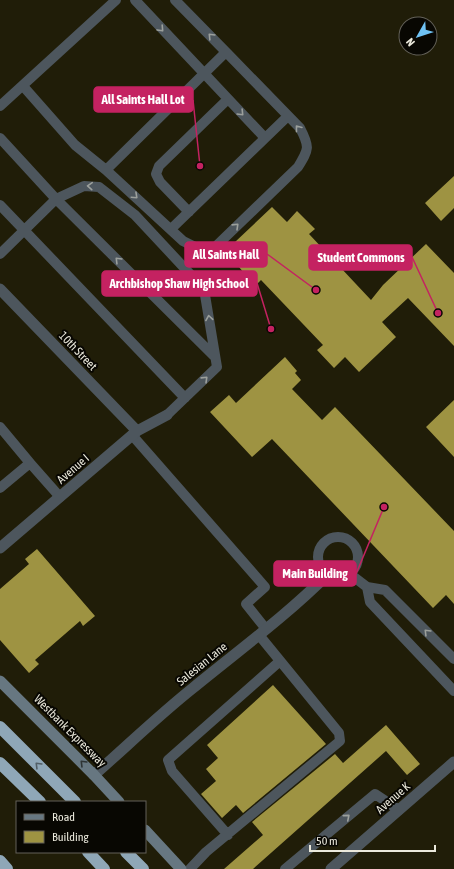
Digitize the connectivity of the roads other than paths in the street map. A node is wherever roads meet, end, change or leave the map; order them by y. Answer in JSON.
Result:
{"nodes":[{"id":1,"x":116,"y":0,"type":"edge"},
{"id":2,"x":135,"y":0,"type":"edge"},
{"id":3,"x":175,"y":0,"type":"edge"},
{"id":4,"x":226,"y":52,"type":"junction"},
{"id":5,"x":205,"y":74,"type":"junction"},
{"id":6,"x":23,"y":86,"type":"junction"},
{"id":7,"x":228,"y":99,"type":"junction"},
{"id":8,"x":0,"y":106,"type":"edge"},
{"id":9,"x":288,"y":116,"type":"junction"},
{"id":10,"x":0,"y":138,"type":"edge"},
{"id":11,"x":265,"y":138,"type":"junction"},
{"id":12,"x":106,"y":170,"type":"junction"},
{"id":13,"x":56,"y":199,"type":"junction"},
{"id":14,"x":0,"y":205,"type":"edge"},
{"id":15,"x":190,"y":212,"type":"junction"},
{"id":16,"x":171,"y":229,"type":"junction"},
{"id":17,"x":24,"y":230,"type":"junction"},
{"id":18,"x":0,"y":254,"type":"edge"},
{"id":19,"x":0,"y":289,"type":"edge"},
{"id":20,"x":215,"y":357,"type":"junction"},
{"id":21,"x":185,"y":398,"type":"junction"},
{"id":22,"x":167,"y":415,"type":"joint"},
{"id":23,"x":0,"y":427,"type":"edge"},
{"id":24,"x":134,"y":433,"type":"junction"},
{"id":25,"x":30,"y":463,"type":"junction"},
{"id":26,"x":0,"y":488,"type":"edge"},
{"id":27,"x":60,"y":497,"type":"junction"},
{"id":28,"x":0,"y":548,"type":"edge"},
{"id":29,"x":328,"y":574,"type":"junction"},
{"id":30,"x":350,"y":574,"type":"junction"},
{"id":31,"x":366,"y":588,"type":"junction"},
{"id":32,"x":262,"y":632,"type":"junction"},
{"id":33,"x":454,"y":659,"type":"edge"},
{"id":34,"x":280,"y":661,"type":"junction"},
{"id":35,"x":0,"y":681,"type":"edge"},
{"id":36,"x":454,"y":691,"type":"edge"},
{"id":37,"x":0,"y":727,"type":"edge"},
{"id":38,"x":454,"y":762,"type":"edge"},
{"id":39,"x":0,"y":763,"type":"edge"},
{"id":40,"x":94,"y":775,"type":"junction"},
{"id":41,"x":39,"y":801,"type":"edge"},
{"id":42,"x":74,"y":801,"type":"edge"},
{"id":43,"x":119,"y":801,"type":"edge"},
{"id":44,"x":398,"y":810,"type":"junction"},
{"id":45,"x":146,"y":831,"type":"edge"},
{"id":46,"x":228,"y":835,"type":"junction"},
{"id":47,"x":89,"y":853,"type":"edge"},
{"id":48,"x":127,"y":853,"type":"edge"},
{"id":49,"x":0,"y":861,"type":"edge"},
{"id":50,"x":175,"y":865,"type":"edge"},
{"id":51,"x":7,"y":869,"type":"edge"},
{"id":52,"x":104,"y":869,"type":"edge"},
{"id":53,"x":143,"y":869,"type":"edge"},
{"id":54,"x":181,"y":869,"type":"edge"},
{"id":55,"x":190,"y":869,"type":"edge"},
{"id":56,"x":285,"y":869,"type":"edge"},
{"id":57,"x":331,"y":869,"type":"edge"}],
"edges":[{"from":1,"to":6,"type":"lane"},
{"from":2,"to":5,"type":"lane","one_way":true},
{"from":4,"to":3,"type":"lane","one_way":true},
{"from":4,"to":5,"type":"lane"},
{"from":4,"to":9,"type":"lane"},
{"from":5,"to":7,"type":"lane"},
{"from":5,"to":12,"type":"lane"},
{"from":6,"to":8,"type":"lane"},
{"from":6,"to":12,"type":"lane"},
{"from":7,"to":11,"type":"lane","one_way":true},
{"from":7,"to":15,"type":"lane"},
{"from":9,"to":11,"type":"lane"},
{"from":16,"to":9,"type":"lane","one_way":true},
{"from":10,"to":13,"type":"lane"},
{"from":11,"to":15,"type":"lane"},
{"from":12,"to":16,"type":"lane","one_way":true},
{"from":13,"to":17,"type":"lane"},
{"from":20,"to":13,"type":"lane","one_way":true},
{"from":20,"to":13,"type":"lane","one_way":true},
{"from":14,"to":17,"type":"lane"},
{"from":15,"to":16,"type":"lane"},
{"from":17,"to":18,"type":"lane"},
{"from":17,"to":21,"type":"lane"},
{"from":19,"to":24,"type":"street","name":"10th Street"},
{"from":21,"to":20,"type":"lane","one_way":true},
{"from":21,"to":22,"type":"lane"},
{"from":22,"to":24,"type":"street","name":"Avenue I"},
{"from":23,"to":25,"type":"lane"},
{"from":24,"to":27,"type":"street","name":"Avenue I"},
{"from":24,"to":32,"type":"lane"},
{"from":25,"to":26,"type":"lane"},
{"from":25,"to":27,"type":"lane"},
{"from":27,"to":28,"type":"street","name":"Avenue I"},
{"from":29,"to":30,"type":"lane"},
{"from":29,"to":30,"type":"lane"},
{"from":29,"to":32,"type":"street","name":"Salesian Lane"},
{"from":30,"to":31,"type":"lane"},
{"from":33,"to":31,"type":"lane","one_way":true},
{"from":31,"to":36,"type":"lane"},
{"from":32,"to":34,"type":"lane"},
{"from":32,"to":40,"type":"street","name":"Salesian Lane"},
{"from":34,"to":46,"type":"lane"},
{"from":34,"to":46,"type":"lane"},
{"from":40,"to":35,"type":"main road","name":"Westbank Expressway","one_way":true},
{"from":42,"to":37,"type":"highway","one_way":true},
{"from":38,"to":44,"type":"street","name":"Avenue K"},
{"from":39,"to":41,"type":"highway"},
{"from":40,"to":43,"type":"main road","name":"Westbank Expressway"},
{"from":56,"to":44,"type":"lane","one_way":true},
{"from":44,"to":57,"type":"street","name":"Avenue K"},
{"from":45,"to":50,"type":"main road"},
{"from":46,"to":55,"type":"lane"},
{"from":47,"to":52,"type":"highway"},
{"from":48,"to":53,"type":"highway"},
{"from":49,"to":51,"type":"highway"},
{"from":50,"to":54,"type":"main road"}]}
